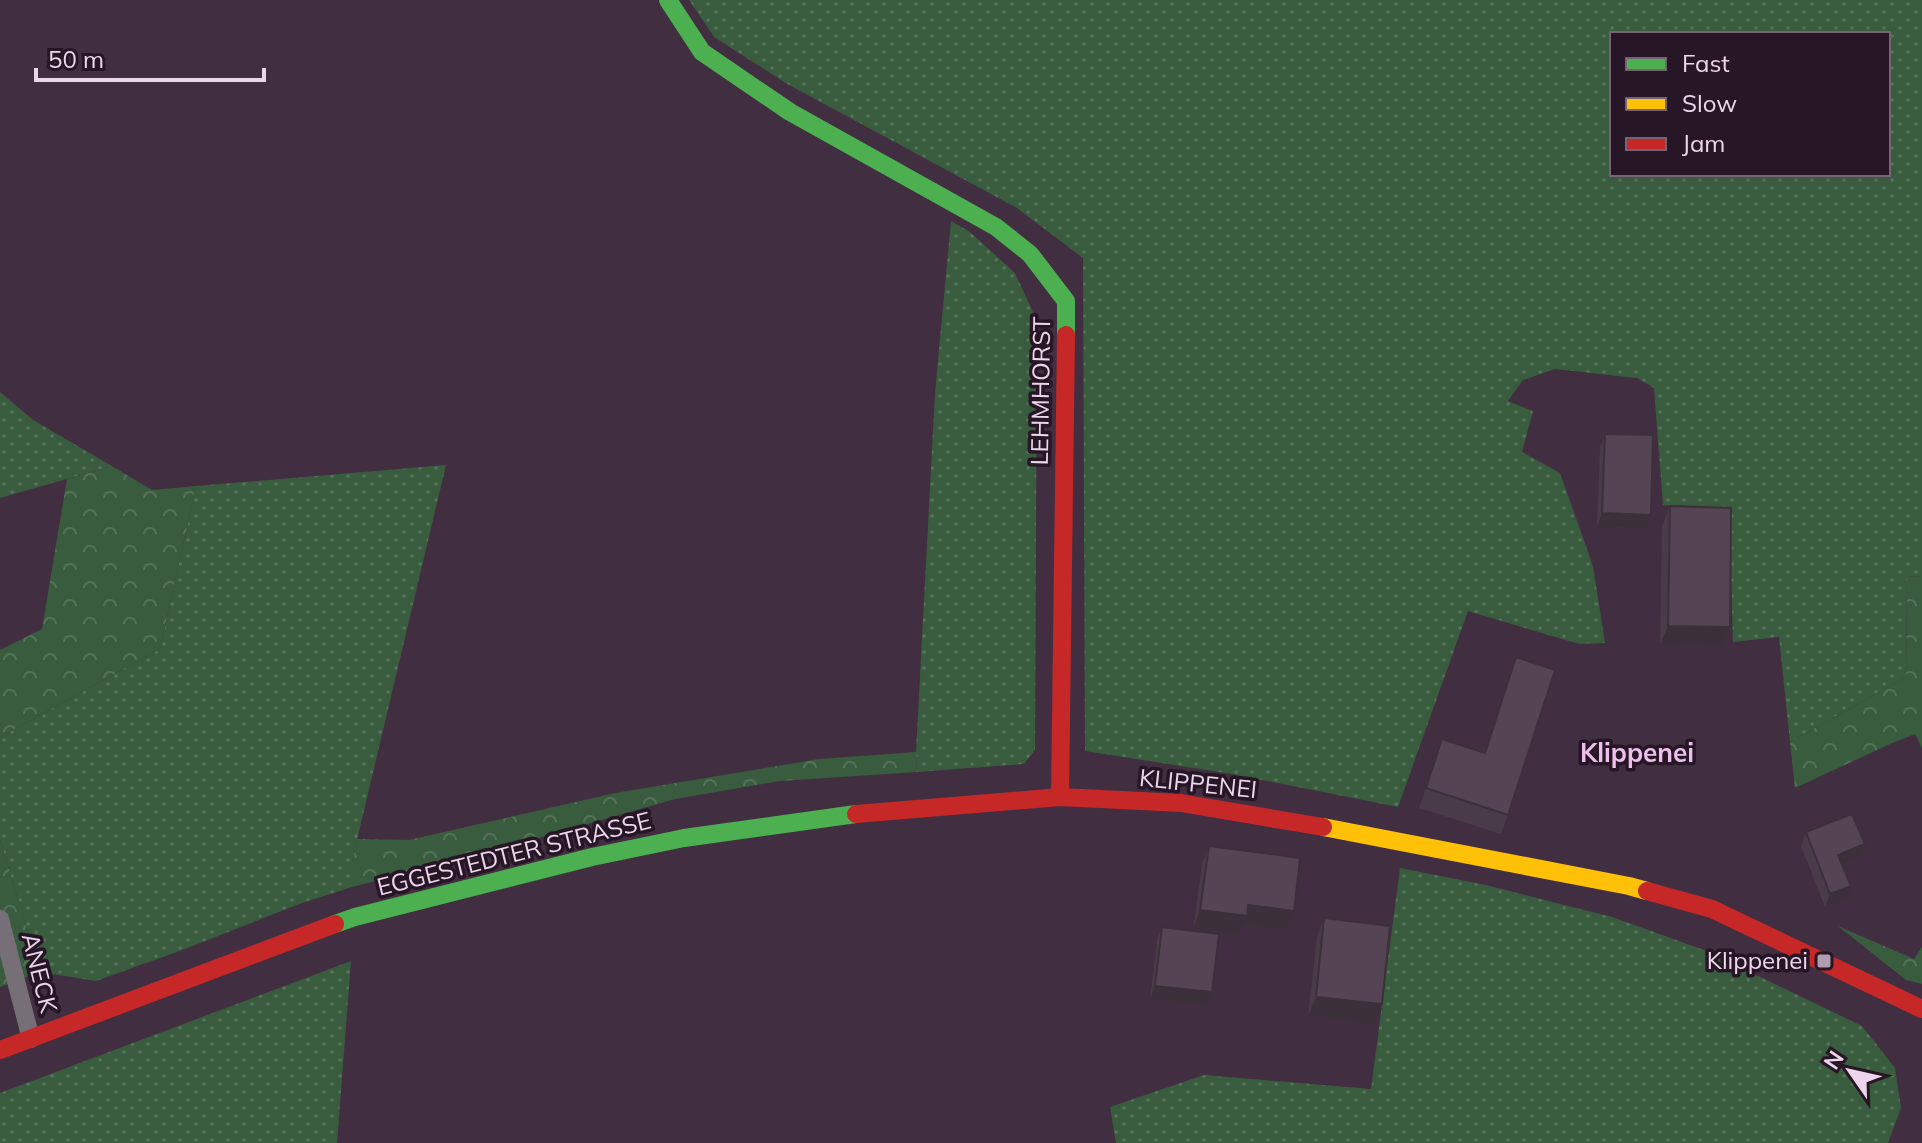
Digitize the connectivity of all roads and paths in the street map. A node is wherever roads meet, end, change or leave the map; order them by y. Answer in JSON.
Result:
{"nodes":[{"id":1,"x":668,"y":0,"type":"edge"},
{"id":2,"x":1060,"y":797,"type":"junction"},
{"id":3,"x":0,"y":919,"type":"edge"},
{"id":4,"x":1922,"y":1009,"type":"edge"},
{"id":5,"x":31,"y":1039,"type":"junction"},
{"id":6,"x":0,"y":1050,"type":"edge"}],
"edges":[{"from":1,"to":2,"type":"street","name":"LEHMHORST"},
{"from":2,"to":4,"type":"street","name":"KLIPPENEI"},
{"from":2,"to":5,"type":"street","name":"EGGESTEDTER STRASSE"},
{"from":3,"to":5,"type":"lane","name":"ANECK"},
{"from":5,"to":6,"type":"street","name":"EGGESTEDTER STRASSE"}]}
